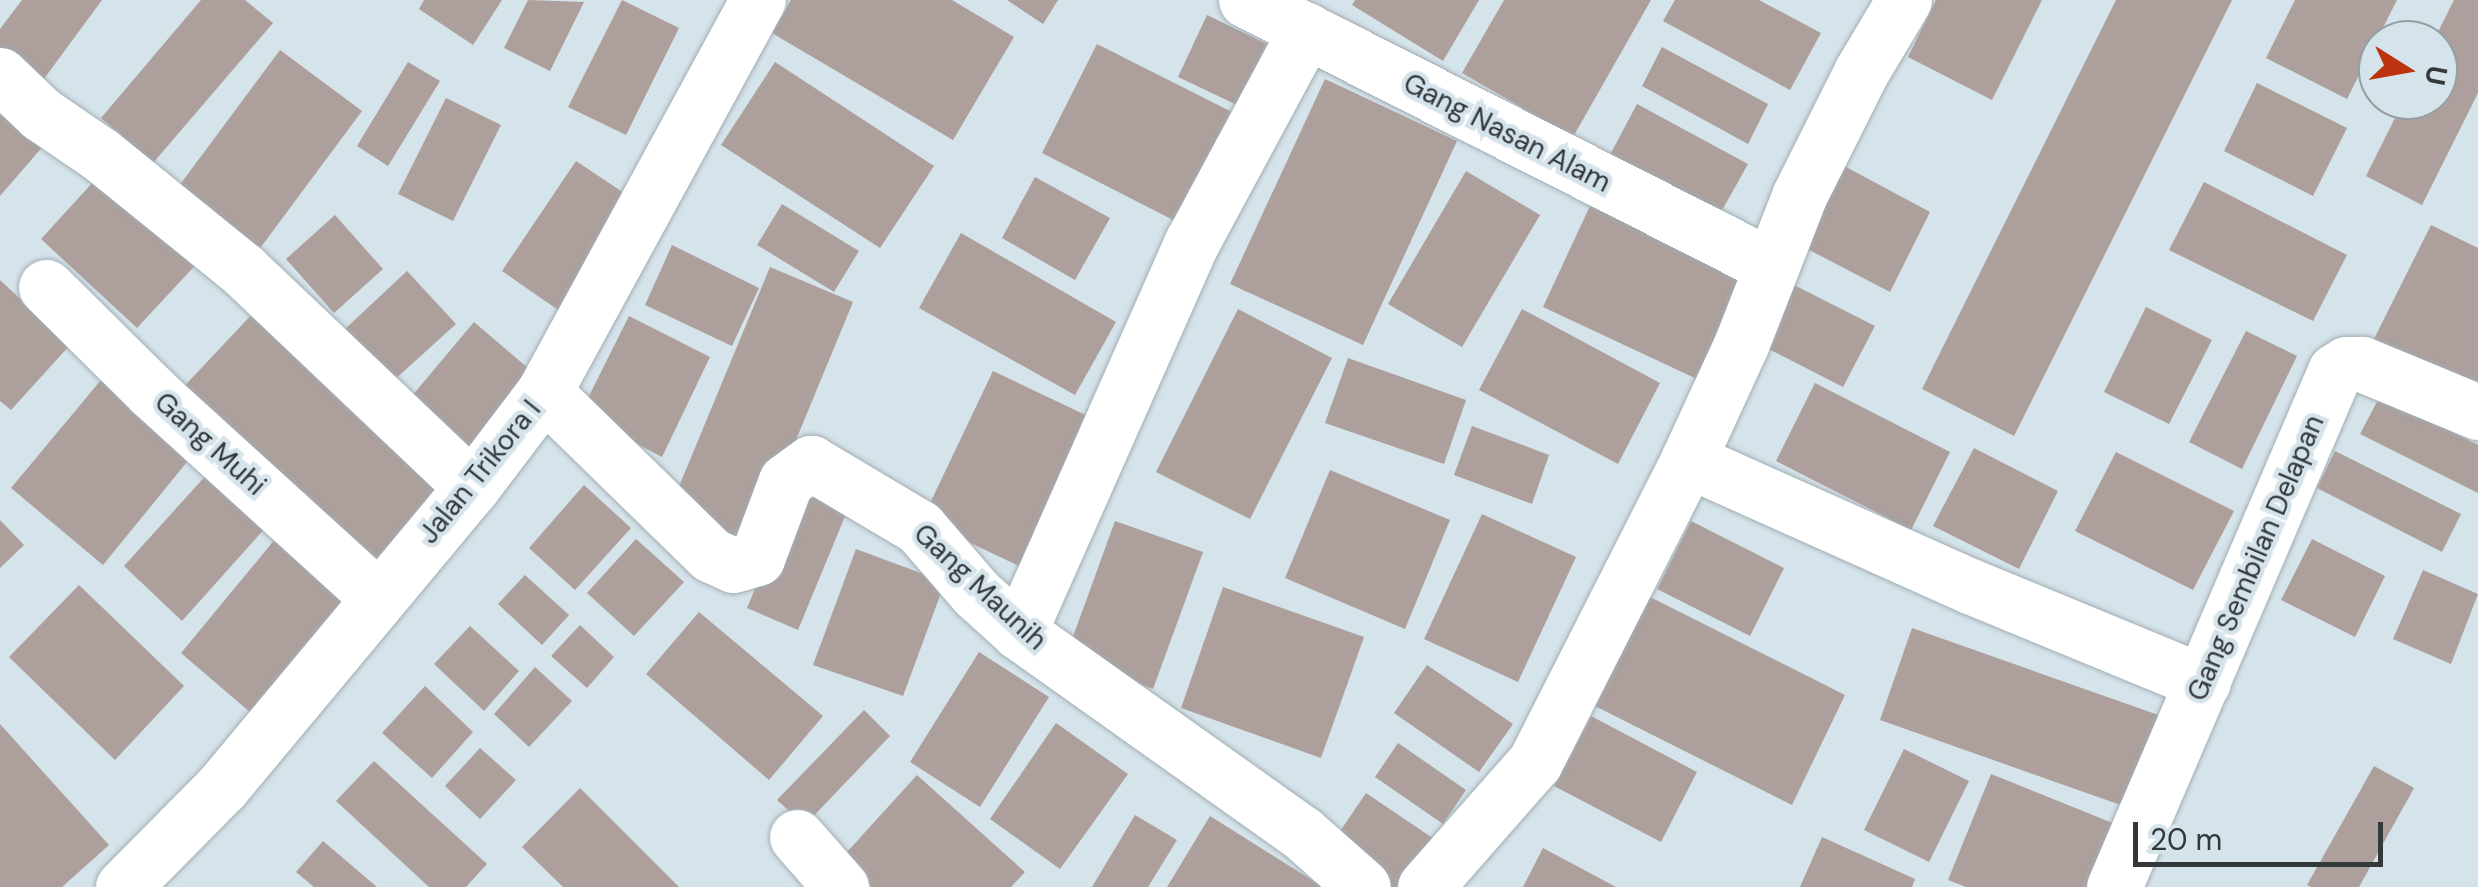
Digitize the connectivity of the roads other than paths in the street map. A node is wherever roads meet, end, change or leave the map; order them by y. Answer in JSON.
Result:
{"nodes":[{"id":1,"x":758,"y":0,"type":"edge"},
{"id":2,"x":1246,"y":0,"type":"edge"},
{"id":3,"x":1904,"y":0,"type":"edge"},
{"id":4,"x":1306,"y":30,"type":"junction"},
{"id":5,"x":0,"y":75,"type":"edge"},
{"id":6,"x":1769,"y":265,"type":"junction"},
{"id":7,"x":46,"y":287,"type":"dead end"},
{"id":8,"x":544,"y":392,"type":"junction"},
{"id":9,"x":2478,"y":412,"type":"edge"},
{"id":10,"x":1688,"y":460,"type":"junction"},
{"id":11,"x":472,"y":488,"type":"junction"},
{"id":12,"x":377,"y":597,"type":"junction"},
{"id":13,"x":1019,"y":632,"type":"junction"},
{"id":14,"x":2203,"y":682,"type":"junction"},
{"id":15,"x":797,"y":837,"type":"dead end"},
{"id":16,"x":123,"y":887,"type":"edge"},
{"id":17,"x":841,"y":887,"type":"edge"},
{"id":18,"x":1363,"y":887,"type":"edge"},
{"id":19,"x":1424,"y":887,"type":"edge"},
{"id":20,"x":2114,"y":887,"type":"edge"}],
"edges":[{"from":1,"to":8,"type":"street","name":"Jalan Trikora I"},
{"from":2,"to":4,"type":"street","name":"Gang Nasan Alam"},
{"from":3,"to":6,"type":"street"},
{"from":4,"to":6,"type":"street","name":"Gang Nasan Alam"},
{"from":4,"to":13,"type":"street"},
{"from":5,"to":11,"type":"street"},
{"from":6,"to":10,"type":"street"},
{"from":7,"to":12,"type":"street","name":"Gang Muhi"},
{"from":8,"to":11,"type":"street","name":"Jalan Trikora I"},
{"from":8,"to":13,"type":"street","name":"Gang Maunih"},
{"from":9,"to":14,"type":"street","name":"Gang Sembilan Delapan"},
{"from":10,"to":14,"type":"street"},
{"from":10,"to":19,"type":"street"},
{"from":11,"to":12,"type":"street","name":"Jalan Trikora I"},
{"from":12,"to":16,"type":"street","name":"Jalan Trikora I"},
{"from":13,"to":18,"type":"street","name":"Gang Maunih"},
{"from":14,"to":20,"type":"street","name":"Gang Sembilan Delapan"},
{"from":15,"to":17,"type":"street"}]}
